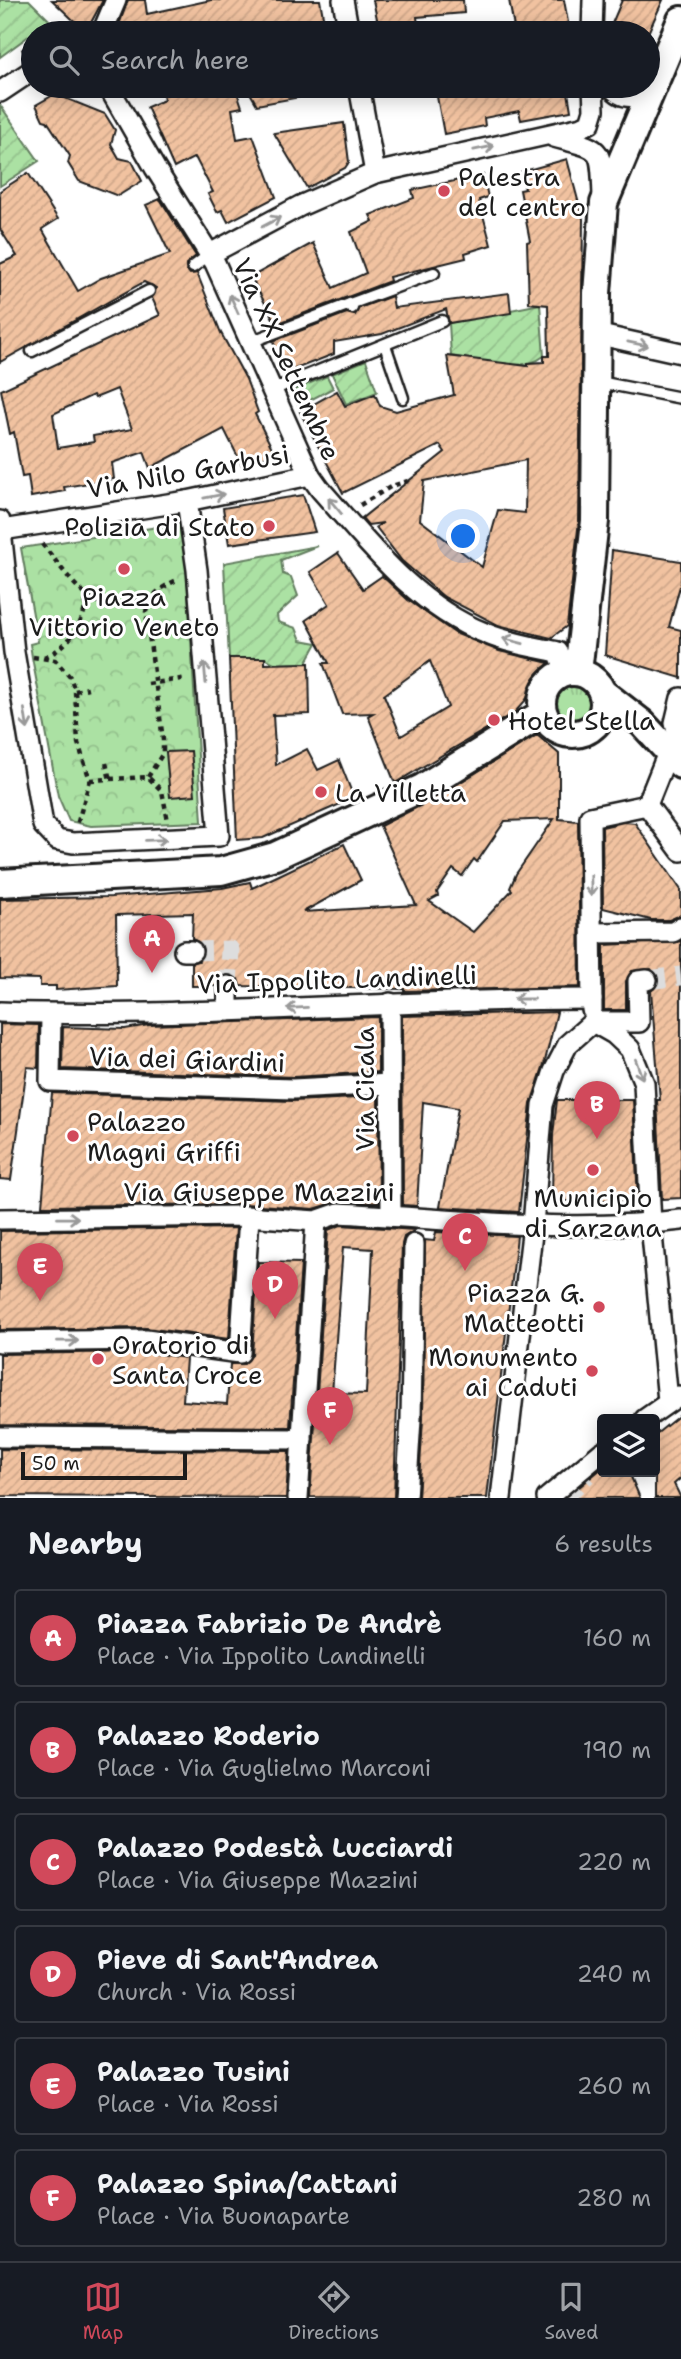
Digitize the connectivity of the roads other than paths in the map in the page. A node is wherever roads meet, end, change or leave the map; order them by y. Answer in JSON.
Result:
{"nodes":[{"id":1,"x":116,"y":0,"type":"edge"},
{"id":2,"x":343,"y":0,"type":"edge"},
{"id":3,"x":593,"y":0,"type":"edge"},
{"id":4,"x":681,"y":20,"type":"edge"},
{"id":5,"x":107,"y":21,"type":"edge"},
{"id":6,"x":347,"y":21,"type":"edge"},
{"id":7,"x":592,"y":21,"type":"edge"},
{"id":8,"x":660,"y":66,"type":"edge"},
{"id":9,"x":21,"y":78,"type":"edge"},
{"id":10,"x":0,"y":92,"type":"edge"},
{"id":11,"x":115,"y":98,"type":"edge"},
{"id":12,"x":361,"y":98,"type":"edge"},
{"id":13,"x":594,"y":98,"type":"edge"},
{"id":14,"x":646,"y":98,"type":"edge"},
{"id":15,"x":547,"y":135,"type":"junction"},
{"id":16,"x":375,"y":173,"type":"junction"},
{"id":17,"x":604,"y":202,"type":"junction"},
{"id":18,"x":211,"y":254,"type":"junction"},
{"id":19,"x":193,"y":267,"type":"dead end"},
{"id":20,"x":434,"y":272,"type":"dead end"},
{"id":21,"x":149,"y":291,"type":"dead end"},
{"id":22,"x":442,"y":321,"type":"dead end"},
{"id":23,"x":596,"y":334,"type":"junction"},
{"id":24,"x":250,"y":342,"type":"junction"},
{"id":25,"x":385,"y":345,"type":"junction"},
{"id":26,"x":32,"y":351,"type":"dead end"},
{"id":27,"x":681,"y":353,"type":"edge"},
{"id":28,"x":598,"y":382,"type":"junction"},
{"id":29,"x":272,"y":390,"type":"junction"},
{"id":30,"x":403,"y":398,"type":"dead end"},
{"id":31,"x":681,"y":398,"type":"edge"},
{"id":32,"x":310,"y":475,"type":"junction"},
{"id":33,"x":187,"y":501,"type":"junction"},
{"id":34,"x":1,"y":525,"type":"edge"},
{"id":35,"x":16,"y":659,"type":"edge"},
{"id":36,"x":573,"y":672,"type":"junction"},
{"id":37,"x":602,"y":692,"type":"junction"},
{"id":38,"x":681,"y":698,"type":"edge"},
{"id":39,"x":543,"y":713,"type":"junction"},
{"id":40,"x":676,"y":752,"type":"edge"},
{"id":41,"x":647,"y":805,"type":"junction"},
{"id":42,"x":681,"y":851,"type":"edge"},
{"id":43,"x":0,"y":883,"type":"edge"},
{"id":44,"x":681,"y":927,"type":"edge"},
{"id":45,"x":592,"y":933,"type":"junction"},
{"id":46,"x":647,"y":980,"type":"dead end"},
{"id":47,"x":228,"y":986,"type":"tunnel mouth"},
{"id":48,"x":592,"y":999,"type":"junction"},
{"id":49,"x":390,"y":1003,"type":"junction"},
{"id":50,"x":228,"y":1011,"type":"junction"},
{"id":51,"x":0,"y":1012,"type":"edge"},
{"id":52,"x":51,"y":1014,"type":"junction"},
{"id":53,"x":593,"y":1022,"type":"junction"},
{"id":54,"x":390,"y":1084,"type":"junction"},
{"id":55,"x":391,"y":1216,"type":"junction"},
{"id":56,"x":249,"y":1217,"type":"junction"},
{"id":57,"x":0,"y":1219,"type":"edge"},
{"id":58,"x":681,"y":1220,"type":"edge"},
{"id":59,"x":316,"y":1221,"type":"junction"},
{"id":60,"x":651,"y":1224,"type":"junction"},
{"id":61,"x":526,"y":1226,"type":"junction"},
{"id":62,"x":415,"y":1229,"type":"junction"},
{"id":63,"x":0,"y":1342,"type":"edge"},
{"id":64,"x":675,"y":1398,"type":"edge"},
{"id":65,"x":652,"y":1414,"type":"edge"},
{"id":66,"x":0,"y":1437,"type":"edge"},
{"id":67,"x":302,"y":1439,"type":"junction"},
{"id":68,"x":597,"y":1456,"type":"edge"},
{"id":69,"x":298,"y":1498,"type":"edge"},
{"id":70,"x":406,"y":1498,"type":"edge"},
{"id":71,"x":501,"y":1498,"type":"edge"},
{"id":72,"x":547,"y":1498,"type":"edge"}],
"edges":[{"from":1,"to":5,"type":"street"},
{"from":2,"to":6,"type":"street"},
{"from":3,"to":7,"type":"street"},
{"from":4,"to":8,"type":"main road"},
{"from":9,"to":10,"type":"street"},
{"from":11,"to":18,"type":"street","name":"Via XX Settembre"},
{"from":12,"to":16,"type":"street"},
{"from":13,"to":15,"type":"street"},
{"from":14,"to":17,"type":"main road"},
{"from":16,"to":15,"type":"street","one_way":true},
{"from":15,"to":17,"type":"street"},
{"from":18,"to":16,"type":"street","one_way":true},
{"from":17,"to":23,"type":"main road"},
{"from":18,"to":19,"type":"lane"},
{"from":24,"to":18,"type":"street","name":"Via XX Settembre","one_way":true},
{"from":20,"to":24,"type":"lane"},
{"from":21,"to":26,"type":"lane"},
{"from":22,"to":25,"type":"lane"},
{"from":23,"to":27,"type":"street","one_way":true},
{"from":23,"to":28,"type":"main road"},
{"from":24,"to":29,"type":"street","name":"Via XX Settembre"},
{"from":25,"to":29,"type":"lane"},
{"from":25,"to":30,"type":"lane"},
{"from":28,"to":31,"type":"lane"},
{"from":28,"to":36,"type":"main road"},
{"from":29,"to":32,"type":"street","name":"Via XX Settembre"},
{"from":33,"to":32,"type":"street","name":"Via Nilo Garbusi","one_way":true},
{"from":36,"to":32,"type":"street","name":"Via XX Settembre","one_way":true},
{"from":33,"to":34,"type":"street","name":"Via Nilo Garbusi"},
{"from":35,"to":33,"type":"street","one_way":true},
{"from":34,"to":35,"type":"street"},
{"from":36,"to":37,"type":"main road"},
{"from":36,"to":39,"type":"main road"},
{"from":37,"to":39,"type":"main road"},
{"from":37,"to":40,"type":"main road"},
{"from":38,"to":40,"type":"street"},
{"from":39,"to":43,"type":"main road"},
{"from":40,"to":41,"type":"street"},
{"from":41,"to":42,"type":"street"},
{"from":41,"to":45,"type":"street","one_way":true},
{"from":44,"to":45,"type":"street"},
{"from":45,"to":48,"type":"street"},
{"from":46,"to":53,"type":"street"},
{"from":47,"to":50,"type":"street"},
{"from":48,"to":49,"type":"street","name":"Via Ippolito Landinelli","one_way":true},
{"from":48,"to":53,"type":"street"},
{"from":49,"to":50,"type":"street","name":"Via Ippolito Landinelli","one_way":true},
{"from":49,"to":54,"type":"street","name":"Via Cicala"},
{"from":50,"to":52,"type":"street","name":"Via Ippolito Landinelli"},
{"from":51,"to":52,"type":"street","name":"Via Ippolito Landinelli"},
{"from":52,"to":54,"type":"street","name":"Via dei Giardini"},
{"from":53,"to":60,"type":"street","one_way":true},
{"from":53,"to":61,"type":"street"},
{"from":54,"to":55,"type":"street","name":"Via Cicala"},
{"from":55,"to":59,"type":"street","name":"Via Giuseppe Mazzini"},
{"from":55,"to":62,"type":"street","name":"Via Giuseppe Mazzini"},
{"from":57,"to":56,"type":"street","name":"Via Giuseppe Mazzini","one_way":true},
{"from":56,"to":59,"type":"street","name":"Via Giuseppe Mazzini"},
{"from":63,"to":56,"type":"street","one_way":true},
{"from":58,"to":60,"type":"street","name":"Via Giuseppe Mazzini"},
{"from":59,"to":67,"type":"street"},
{"from":60,"to":61,"type":"street","name":"Via Giuseppe Mazzini"},
{"from":60,"to":64,"type":"street"},
{"from":61,"to":62,"type":"street","name":"Via Giuseppe Mazzini"},
{"from":61,"to":71,"type":"street"},
{"from":62,"to":70,"type":"street"},
{"from":64,"to":65,"type":"street"},
{"from":66,"to":67,"type":"street"},
{"from":67,"to":69,"type":"street"},
{"from":68,"to":72,"type":"street"}]}
